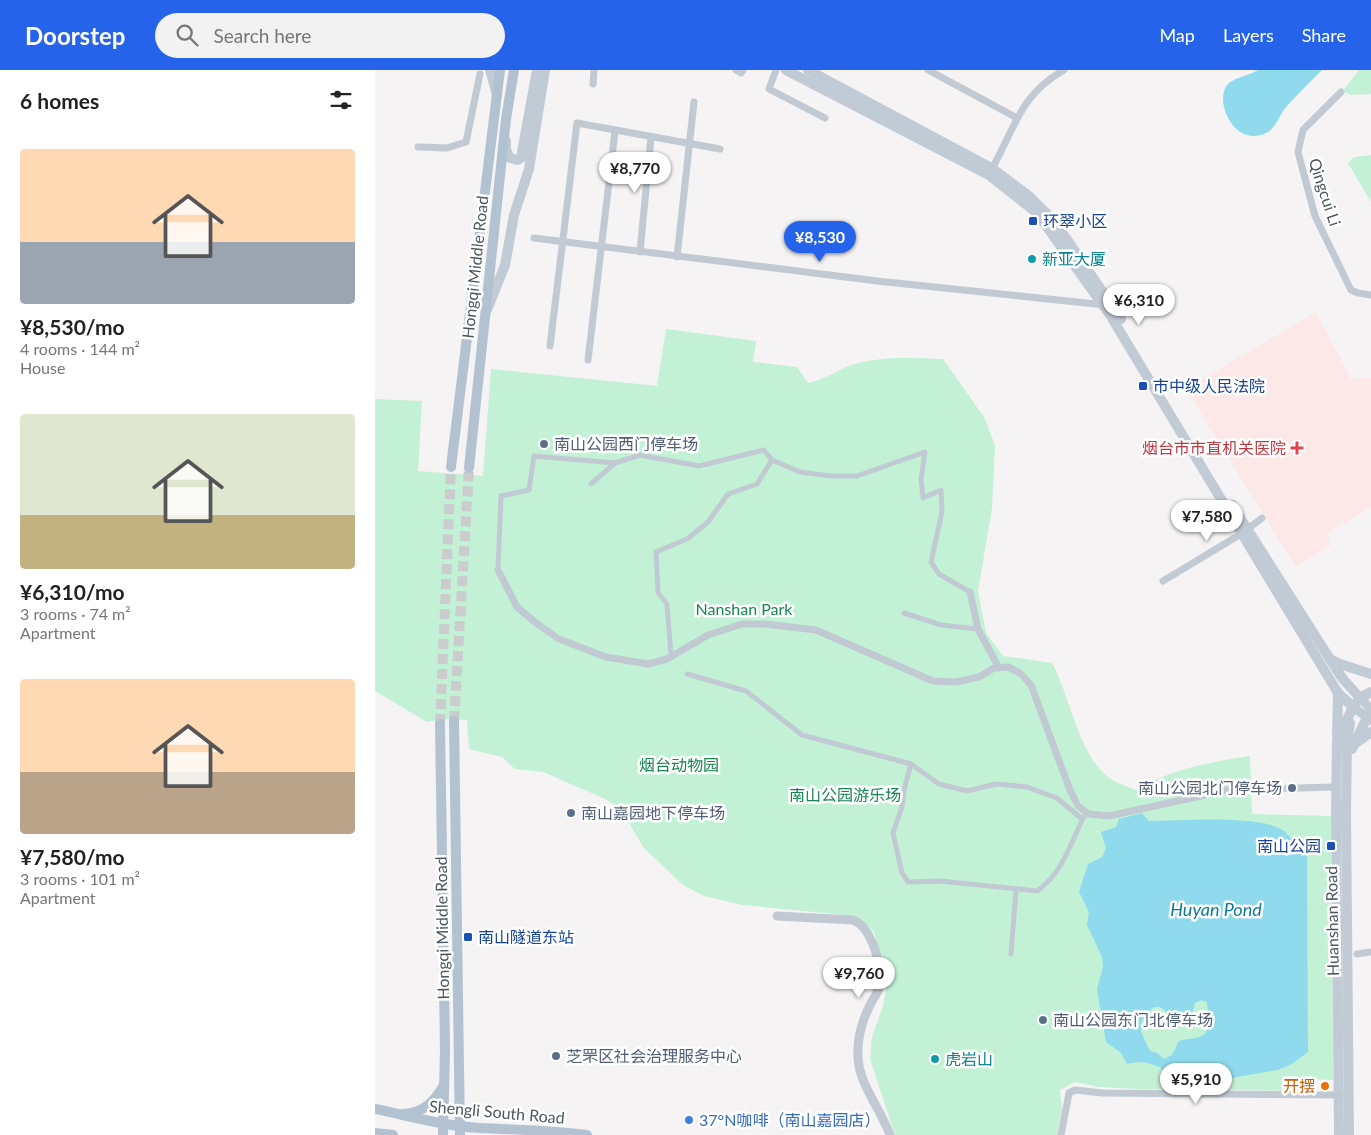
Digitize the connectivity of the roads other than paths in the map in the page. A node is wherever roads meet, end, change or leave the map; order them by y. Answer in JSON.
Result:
{"nodes":[{"id":1,"x":500,"y":70,"type":"edge"},
{"id":2,"x":514,"y":70,"type":"edge"},
{"id":3,"x":537,"y":70,"type":"edge"},
{"id":4,"x":545,"y":70,"type":"edge"},
{"id":5,"x":594,"y":70,"type":"edge"},
{"id":6,"x":736,"y":70,"type":"edge"},
{"id":7,"x":743,"y":70,"type":"edge"},
{"id":8,"x":776,"y":70,"type":"edge"},
{"id":9,"x":786,"y":70,"type":"edge"},
{"id":10,"x":808,"y":70,"type":"edge"},
{"id":11,"x":928,"y":70,"type":"edge"},
{"id":12,"x":1064,"y":70,"type":"edge"},
{"id":13,"x":485,"y":73,"type":"edge"},
{"id":14,"x":1050,"y":74,"type":"edge"},
{"id":15,"x":593,"y":84,"type":"dead end"},
{"id":16,"x":1341,"y":92,"type":"dead end"},
{"id":17,"x":497,"y":95,"type":"junction"},
{"id":18,"x":694,"y":102,"type":"dead end"},
{"id":19,"x":825,"y":118,"type":"dead end"},
{"id":20,"x":1017,"y":118,"type":"junction"},
{"id":21,"x":506,"y":119,"type":"junction"},
{"id":22,"x":615,"y":131,"type":"junction"},
{"id":23,"x":651,"y":137,"type":"junction"},
{"id":24,"x":689,"y":143,"type":"junction"},
{"id":25,"x":418,"y":147,"type":"dead end"},
{"id":26,"x":720,"y":149,"type":"dead end"},
{"id":27,"x":991,"y":172,"type":"junction"},
{"id":28,"x":534,"y":238,"type":"dead end"},
{"id":29,"x":561,"y":242,"type":"junction"},
{"id":30,"x":601,"y":247,"type":"junction"},
{"id":31,"x":640,"y":252,"type":"junction"},
{"id":32,"x":677,"y":257,"type":"junction"},
{"id":33,"x":1371,"y":295,"type":"edge"},
{"id":34,"x":1107,"y":304,"type":"junction"},
{"id":35,"x":485,"y":316,"type":"junction"},
{"id":36,"x":551,"y":346,"type":"dead end"},
{"id":37,"x":587,"y":360,"type":"dead end"},
{"id":38,"x":772,"y":460,"type":"junction"},
{"id":39,"x":615,"y":462,"type":"junction"},
{"id":40,"x":451,"y":467,"type":"tunnel mouth"},
{"id":41,"x":469,"y":468,"type":"tunnel mouth"},
{"id":42,"x":591,"y":484,"type":"dead end"},
{"id":43,"x":1262,"y":518,"type":"dead end"},
{"id":44,"x":1244,"y":532,"type":"junction"},
{"id":45,"x":498,"y":570,"type":"joint"},
{"id":46,"x":1163,"y":581,"type":"dead end"},
{"id":47,"x":970,"y":592,"type":"joint"},
{"id":48,"x":903,"y":613,"type":"dead end"},
{"id":49,"x":978,"y":628,"type":"junction"},
{"id":50,"x":671,"y":656,"type":"junction"},
{"id":51,"x":1329,"y":658,"type":"junction"},
{"id":52,"x":999,"y":668,"type":"junction"},
{"id":53,"x":687,"y":674,"type":"dead end"},
{"id":54,"x":1371,"y":674,"type":"edge"},
{"id":55,"x":1371,"y":692,"type":"edge"},
{"id":56,"x":1338,"y":694,"type":"junction"},
{"id":57,"x":1360,"y":698,"type":"junction"},
{"id":58,"x":1353,"y":707,"type":"junction"},
{"id":59,"x":1370,"y":714,"type":"edge"},
{"id":60,"x":454,"y":721,"type":"tunnel mouth"},
{"id":61,"x":440,"y":724,"type":"tunnel mouth"},
{"id":62,"x":1371,"y":732,"type":"edge"},
{"id":63,"x":1337,"y":740,"type":"junction"},
{"id":64,"x":1352,"y":748,"type":"junction"},
{"id":65,"x":1347,"y":759,"type":"junction"},
{"id":66,"x":911,"y":764,"type":"junction"},
{"id":67,"x":1336,"y":787,"type":"junction"},
{"id":68,"x":1086,"y":811,"type":"junction"},
{"id":69,"x":1082,"y":819,"type":"junction"},
{"id":70,"x":1016,"y":890,"type":"junction"},
{"id":71,"x":777,"y":916,"type":"dead end"},
{"id":72,"x":1371,"y":952,"type":"edge"},
{"id":73,"x":1011,"y":954,"type":"dead end"},
{"id":74,"x":1357,"y":954,"type":"dead end"},
{"id":75,"x":445,"y":1085,"type":"junction"},
{"id":76,"x":1344,"y":1095,"type":"junction"},
{"id":77,"x":375,"y":1109,"type":"edge"},
{"id":78,"x":399,"y":1114,"type":"junction"},
{"id":79,"x":444,"y":1124,"type":"junction"},
{"id":80,"x":460,"y":1130,"type":"edge"},
{"id":81,"x":375,"y":1133,"type":"edge"},
{"id":82,"x":393,"y":1135,"type":"edge"},
{"id":83,"x":443,"y":1135,"type":"edge"},
{"id":84,"x":587,"y":1135,"type":"edge"},
{"id":85,"x":890,"y":1135,"type":"edge"},
{"id":86,"x":1061,"y":1135,"type":"edge"},
{"id":87,"x":1339,"y":1135,"type":"edge"},
{"id":88,"x":1349,"y":1135,"type":"edge"}],
"edges":[{"from":1,"to":17,"type":"main road","name":"Hongqi Middle Road"},
{"from":2,"to":21,"type":"main road","name":"Hongqi Middle Road"},
{"from":3,"to":21,"type":"main road"},
{"from":4,"to":35,"type":"main road"},
{"from":5,"to":15,"type":"street"},
{"from":6,"to":7,"type":"street"},
{"from":8,"to":19,"type":"street"},
{"from":9,"to":27,"type":"main road"},
{"from":10,"to":27,"type":"main road"},
{"from":11,"to":20,"type":"street"},
{"from":12,"to":14,"type":"street"},
{"from":13,"to":17,"type":"main road"},
{"from":13,"to":25,"type":"street"},
{"from":14,"to":20,"type":"street"},
{"from":16,"to":33,"type":"street","name":"Qingcui Li"},
{"from":17,"to":40,"type":"main road","name":"Hongqi Middle Road"},
{"from":18,"to":24,"type":"street"},
{"from":20,"to":27,"type":"street"},
{"from":21,"to":35,"type":"main road","name":"Hongqi Middle Road"},
{"from":22,"to":23,"type":"street"},
{"from":22,"to":29,"type":"street"},
{"from":22,"to":30,"type":"street"},
{"from":23,"to":24,"type":"street"},
{"from":23,"to":31,"type":"street"},
{"from":24,"to":26,"type":"street"},
{"from":24,"to":32,"type":"street"},
{"from":27,"to":34,"type":"main road"},
{"from":28,"to":29,"type":"street"},
{"from":29,"to":30,"type":"street"},
{"from":29,"to":36,"type":"street"},
{"from":30,"to":31,"type":"street"},
{"from":30,"to":37,"type":"street"},
{"from":31,"to":32,"type":"street"},
{"from":32,"to":34,"type":"street"},
{"from":34,"to":44,"type":"main road"},
{"from":35,"to":41,"type":"main road","name":"Hongqi Middle Road"},
{"from":38,"to":39,"type":"street"},
{"from":38,"to":47,"type":"street"},
{"from":38,"to":50,"type":"street"},
{"from":39,"to":42,"type":"street"},
{"from":39,"to":45,"type":"street"},
{"from":43,"to":44,"type":"street"},
{"from":44,"to":46,"type":"street"},
{"from":44,"to":51,"type":"main road"},
{"from":44,"to":56,"type":"main road"},
{"from":45,"to":50,"type":"street"},
{"from":47,"to":49,"type":"street"},
{"from":48,"to":49,"type":"street"},
{"from":49,"to":52,"type":"street"},
{"from":50,"to":52,"type":"street"},
{"from":51,"to":54,"type":"main road"},
{"from":51,"to":57,"type":"main road"},
{"from":52,"to":68,"type":"street"},
{"from":53,"to":66,"type":"street"},
{"from":55,"to":57,"type":"main road"},
{"from":56,"to":58,"type":"main road"},
{"from":56,"to":63,"type":"main road","name":"Huanshan Road"},
{"from":57,"to":58,"type":"main road"},
{"from":57,"to":59,"type":"street"},
{"from":58,"to":59,"type":"street"},
{"from":58,"to":63,"type":"main road"},
{"from":58,"to":65,"type":"main road","name":"Huanshan Road"},
{"from":59,"to":64,"type":"main road"},
{"from":60,"to":80,"type":"main road","name":"Hongqi Middle Road"},
{"from":61,"to":75,"type":"main road","name":"Hongqi Middle Road"},
{"from":62,"to":64,"type":"main road"},
{"from":63,"to":67,"type":"main road","name":"Huanshan Road"},
{"from":64,"to":65,"type":"main road"},
{"from":65,"to":76,"type":"main road","name":"Huanshan Road"},
{"from":66,"to":69,"type":"street"},
{"from":66,"to":70,"type":"street"},
{"from":67,"to":68,"type":"street"},
{"from":67,"to":76,"type":"main road","name":"Huanshan Road"},
{"from":68,"to":69,"type":"street"},
{"from":69,"to":70,"type":"street"},
{"from":70,"to":73,"type":"street"},
{"from":71,"to":85,"type":"street"},
{"from":72,"to":74,"type":"street"},
{"from":75,"to":78,"type":"main road"},
{"from":75,"to":79,"type":"main road","name":"Hongqi Middle Road"},
{"from":76,"to":86,"type":"street"},
{"from":76,"to":87,"type":"main road","name":"Huanshan Road"},
{"from":76,"to":88,"type":"main road","name":"Huanshan Road"},
{"from":77,"to":78,"type":"main road","name":"Shengli South Road"},
{"from":78,"to":79,"type":"main road","name":"Shengli South Road"},
{"from":79,"to":80,"type":"main road","name":"Shengli South Road"},
{"from":79,"to":83,"type":"main road","name":"Hongqi Middle Road"},
{"from":80,"to":84,"type":"main road","name":"Shengli South Road"},
{"from":81,"to":82,"type":"main road"}]}
